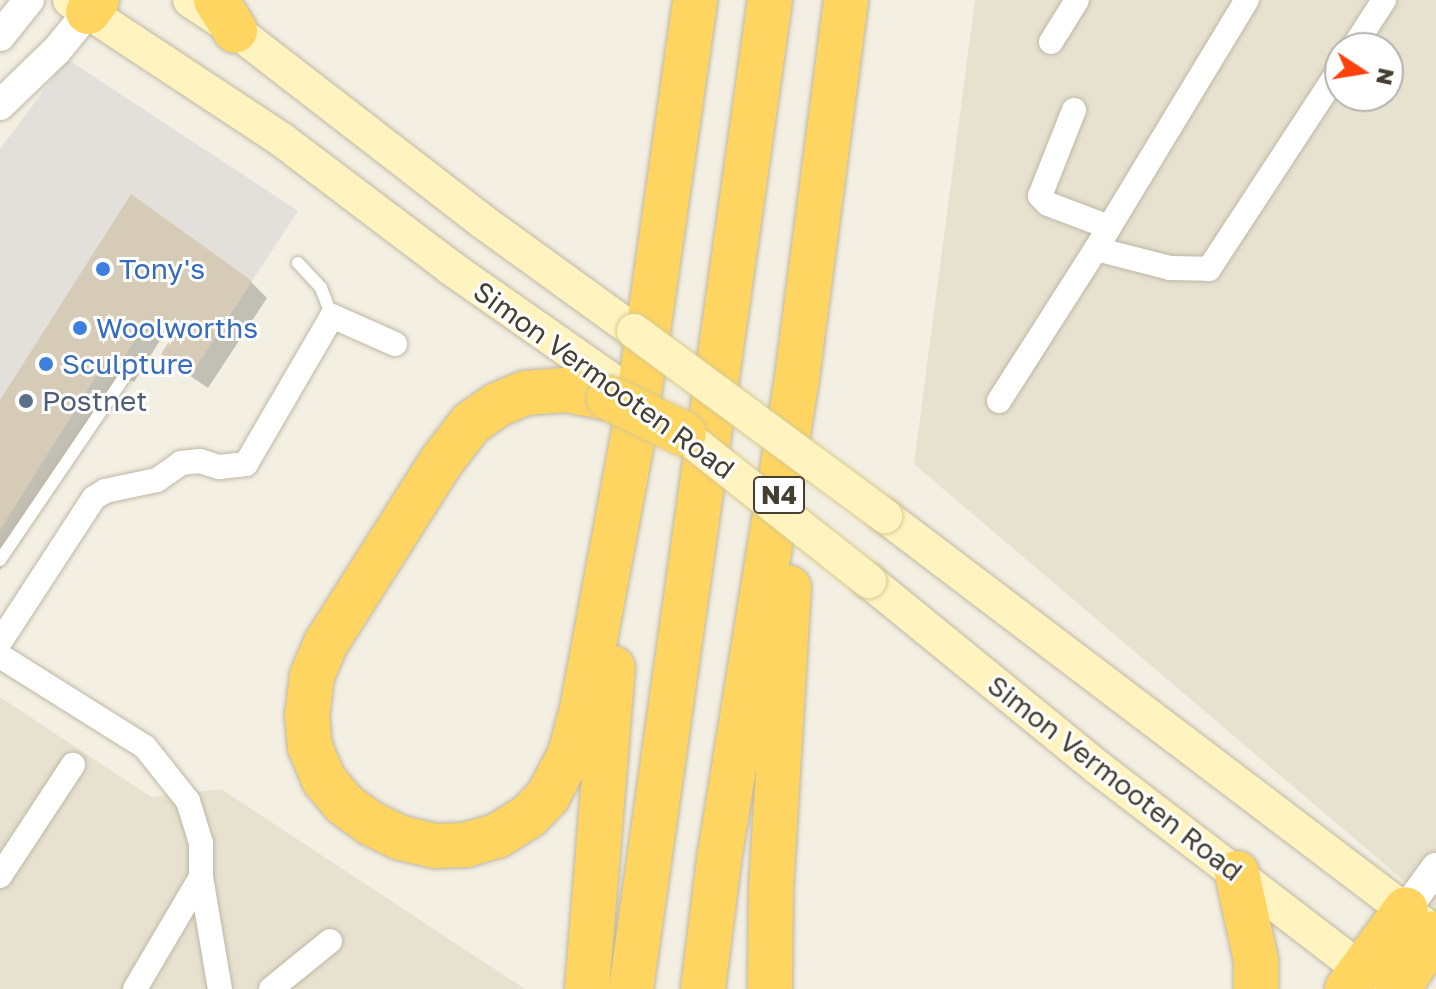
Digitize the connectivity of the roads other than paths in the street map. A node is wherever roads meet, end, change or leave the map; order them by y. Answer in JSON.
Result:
{"nodes":[{"id":1,"x":29,"y":0,"type":"edge"},
{"id":2,"x":190,"y":0,"type":"edge"},
{"id":3,"x":695,"y":0,"type":"edge"},
{"id":4,"x":770,"y":0,"type":"edge"},
{"id":5,"x":846,"y":0,"type":"edge"},
{"id":6,"x":1077,"y":0,"type":"edge"},
{"id":7,"x":1247,"y":0,"type":"edge"},
{"id":8,"x":1384,"y":0,"type":"edge"},
{"id":9,"x":85,"y":4,"type":"edge"},
{"id":10,"x":226,"y":15,"type":"edge"},
{"id":11,"x":1363,"y":32,"type":"edge"},
{"id":12,"x":0,"y":36,"type":"edge"},
{"id":13,"x":1051,"y":42,"type":"dead end"},
{"id":14,"x":1324,"y":93,"type":"edge"},
{"id":15,"x":0,"y":105,"type":"edge"},
{"id":16,"x":1074,"y":110,"type":"dead end"},
{"id":17,"x":1109,"y":227,"type":"junction"},
{"id":18,"x":1096,"y":249,"type":"junction"},
{"id":19,"x":298,"y":263,"type":"dead end"},
{"id":20,"x":332,"y":316,"type":"junction"},
{"id":21,"x":395,"y":344,"type":"dead end"},
{"id":22,"x":130,"y":369,"type":"dead end"},
{"id":23,"x":797,"y":378,"type":"junction"},
{"id":24,"x":616,"y":394,"type":"junction"},
{"id":25,"x":999,"y":401,"type":"dead end"},
{"id":26,"x":684,"y":434,"type":"joint"},
{"id":27,"x":633,"y":437,"type":"junction"},
{"id":28,"x":0,"y":560,"type":"edge"},
{"id":29,"x":0,"y":642,"type":"edge"},
{"id":30,"x":0,"y":656,"type":"edge"},
{"id":31,"x":73,"y":765,"type":"dead end"},
{"id":32,"x":1436,"y":868,"type":"edge"},
{"id":33,"x":1237,"y":873,"type":"junction"},
{"id":34,"x":0,"y":876,"type":"edge"},
{"id":35,"x":201,"y":877,"type":"junction"},
{"id":36,"x":1428,"y":927,"type":"edge"},
{"id":37,"x":330,"y":941,"type":"dead end"},
{"id":38,"x":1373,"y":984,"type":"edge"},
{"id":39,"x":135,"y":989,"type":"edge"},
{"id":40,"x":220,"y":989,"type":"edge"},
{"id":41,"x":271,"y":989,"type":"edge"},
{"id":42,"x":587,"y":989,"type":"edge"},
{"id":43,"x":631,"y":989,"type":"edge"},
{"id":44,"x":703,"y":989,"type":"edge"},
{"id":45,"x":770,"y":989,"type":"edge"},
{"id":46,"x":1256,"y":989,"type":"edge"}],
"edges":[{"from":1,"to":12,"type":"street"},
{"from":2,"to":10,"type":"main road","name":"Simon Vermooten Road"},
{"from":3,"to":27,"type":"highway"},
{"from":4,"to":43,"type":"highway"},
{"from":5,"to":23,"type":"highway","number":"N4"},
{"from":6,"to":13,"type":"street"},
{"from":7,"to":17,"type":"street"},
{"from":8,"to":11,"type":"street"},
{"from":9,"to":15,"type":"street"},
{"from":9,"to":24,"type":"main road","name":"Simon Vermooten Road"},
{"from":10,"to":36,"type":"main road","name":"Simon Vermooten Road","bridge":true},
{"from":14,"to":18,"type":"street"},
{"from":16,"to":17,"type":"street"},
{"from":17,"to":18,"type":"street"},
{"from":18,"to":25,"type":"street"},
{"from":19,"to":20,"type":"lane"},
{"from":20,"to":21,"type":"street"},
{"from":20,"to":29,"type":"street"},
{"from":22,"to":28,"type":"lane"},
{"from":23,"to":44,"type":"highway","number":"N4"},
{"from":23,"to":45,"type":"highway"},
{"from":24,"to":26,"type":"highway","bridge":true},
{"from":24,"to":27,"type":"highway"},
{"from":26,"to":33,"type":"main road","name":"Simon Vermooten Road","bridge":true},
{"from":27,"to":42,"type":"highway"},
{"from":30,"to":35,"type":"street"},
{"from":31,"to":34,"type":"street"},
{"from":32,"to":36,"type":"street"},
{"from":33,"to":38,"type":"main road","name":"Simon Vermooten Road"},
{"from":33,"to":46,"type":"highway"},
{"from":35,"to":39,"type":"street"},
{"from":35,"to":40,"type":"street"},
{"from":36,"to":38,"type":"highway"},
{"from":37,"to":41,"type":"street"}]}
